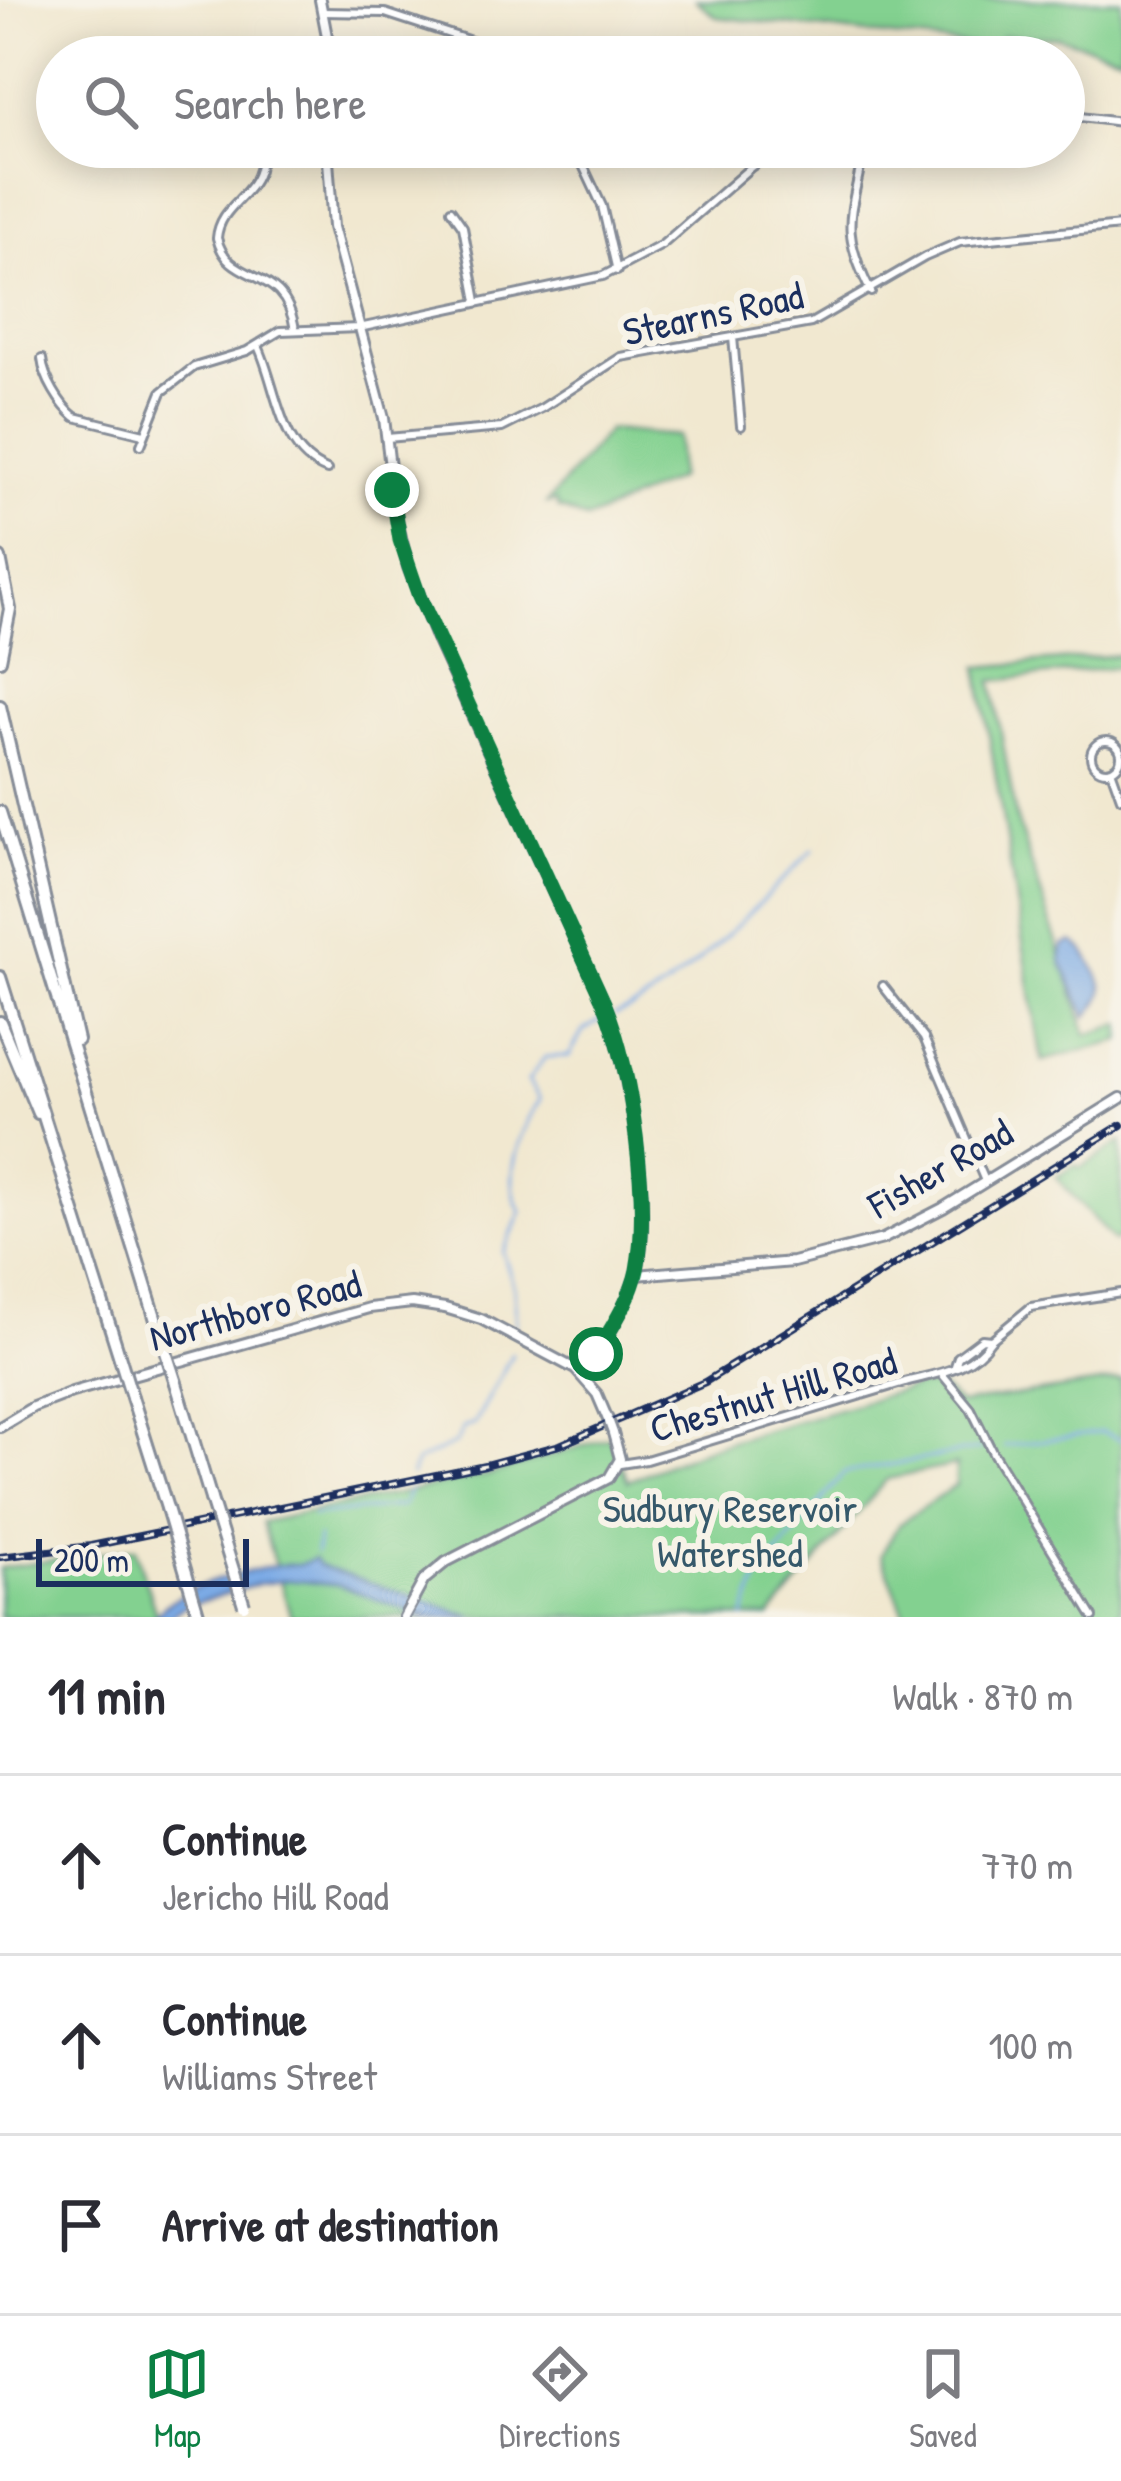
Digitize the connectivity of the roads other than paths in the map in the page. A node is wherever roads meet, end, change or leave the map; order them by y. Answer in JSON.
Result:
{"nodes":[{"id":1,"x":320,"y":0,"type":"edge"},
{"id":2,"x":322,"y":12,"type":"junction"},
{"id":3,"x":327,"y":36,"type":"edge"},
{"id":4,"x":456,"y":36,"type":"edge"},
{"id":5,"x":1085,"y":118,"type":"edge"},
{"id":6,"x":1121,"y":122,"type":"edge"},
{"id":7,"x":259,"y":168,"type":"edge"},
{"id":8,"x":329,"y":168,"type":"edge"},
{"id":9,"x":585,"y":168,"type":"edge"},
{"id":10,"x":750,"y":168,"type":"edge"},
{"id":11,"x":860,"y":168,"type":"edge"},
{"id":12,"x":451,"y":210,"type":"dead end"},
{"id":13,"x":1121,"y":226,"type":"edge"},
{"id":14,"x":616,"y":271,"type":"junction"},
{"id":15,"x":871,"y":292,"type":"junction"},
{"id":16,"x":477,"y":302,"type":"junction"},
{"id":17,"x":358,"y":328,"type":"junction"},
{"id":18,"x":296,"y":330,"type":"junction"},
{"id":19,"x":733,"y":337,"type":"junction"},
{"id":20,"x":258,"y":346,"type":"junction"},
{"id":21,"x":42,"y":359,"type":"dead end"},
{"id":22,"x":740,"y":426,"type":"dead end"},
{"id":23,"x":145,"y":434,"type":"junction"},
{"id":24,"x":386,"y":438,"type":"junction"},
{"id":25,"x":141,"y":446,"type":"dead end"},
{"id":26,"x":327,"y":470,"type":"dead end"},
{"id":27,"x":0,"y":558,"type":"edge"},
{"id":28,"x":0,"y":660,"type":"edge"},
{"id":29,"x":0,"y":706,"type":"edge"},
{"id":30,"x":1111,"y":770,"type":"junction"},
{"id":31,"x":1121,"y":798,"type":"edge"},
{"id":32,"x":1,"y":816,"type":"edge"},
{"id":33,"x":0,"y":977,"type":"edge"},
{"id":34,"x":883,"y":986,"type":"dead end"},
{"id":35,"x":0,"y":1022,"type":"edge"},
{"id":36,"x":1121,"y":1098,"type":"edge"},
{"id":37,"x":98,"y":1131,"type":"junction"},
{"id":38,"x":985,"y":1181,"type":"junction"},
{"id":39,"x":76,"y":1210,"type":"junction"},
{"id":40,"x":636,"y":1275,"type":"junction"},
{"id":41,"x":1121,"y":1293,"type":"edge"},
{"id":42,"x":942,"y":1374,"type":"junction"},
{"id":43,"x":583,"y":1375,"type":"junction"},
{"id":44,"x":0,"y":1427,"type":"edge"},
{"id":45,"x":620,"y":1464,"type":"junction"},
{"id":46,"x":246,"y":1611,"type":"edge"},
{"id":47,"x":405,"y":1616,"type":"edge"},
{"id":48,"x":200,"y":1617,"type":"edge"},
{"id":49,"x":1093,"y":1617,"type":"edge"}],
"edges":[{"from":1,"to":2,"type":"street"},
{"from":2,"to":3,"type":"street"},
{"from":2,"to":4,"type":"street"},
{"from":5,"to":6,"type":"street"},
{"from":7,"to":18,"type":"street"},
{"from":8,"to":17,"type":"street"},
{"from":9,"to":14,"type":"street"},
{"from":10,"to":14,"type":"street","name":"Stearns Road"},
{"from":11,"to":15,"type":"street"},
{"from":12,"to":16,"type":"street"},
{"from":13,"to":15,"type":"street","name":"Stearns Road"},
{"from":14,"to":16,"type":"street","name":"Stearns Road"},
{"from":15,"to":19,"type":"street","name":"Stearns Road"},
{"from":16,"to":17,"type":"street","name":"Stearns Road"},
{"from":17,"to":18,"type":"street","name":"Stearns Road"},
{"from":17,"to":24,"type":"street"},
{"from":18,"to":20,"type":"street"},
{"from":19,"to":22,"type":"street"},
{"from":19,"to":24,"type":"street","name":"Stearns Road"},
{"from":20,"to":23,"type":"street"},
{"from":20,"to":26,"type":"street"},
{"from":21,"to":23,"type":"street"},
{"from":23,"to":25,"type":"street"},
{"from":24,"to":40,"type":"street"},
{"from":27,"to":28,"type":"highway"},
{"from":29,"to":37,"type":"highway"},
{"from":30,"to":30,"type":"street"},
{"from":30,"to":31,"type":"street"},
{"from":32,"to":37,"type":"highway"},
{"from":33,"to":39,"type":"highway"},
{"from":34,"to":38,"type":"street"},
{"from":35,"to":39,"type":"highway"},
{"from":36,"to":38,"type":"street","name":"Fisher Road"},
{"from":37,"to":46,"type":"highway","bridge":true},
{"from":38,"to":40,"type":"street","name":"Fisher Road"},
{"from":39,"to":48,"type":"highway","bridge":true},
{"from":40,"to":43,"type":"street"},
{"from":41,"to":42,"type":"street"},
{"from":42,"to":45,"type":"street","name":"Chestnut Hill Road"},
{"from":42,"to":49,"type":"street","name":"Chestnut Hill Road"},
{"from":43,"to":44,"type":"street","name":"Northboro Road"},
{"from":43,"to":45,"type":"street"},
{"from":45,"to":47,"type":"street"}]}
